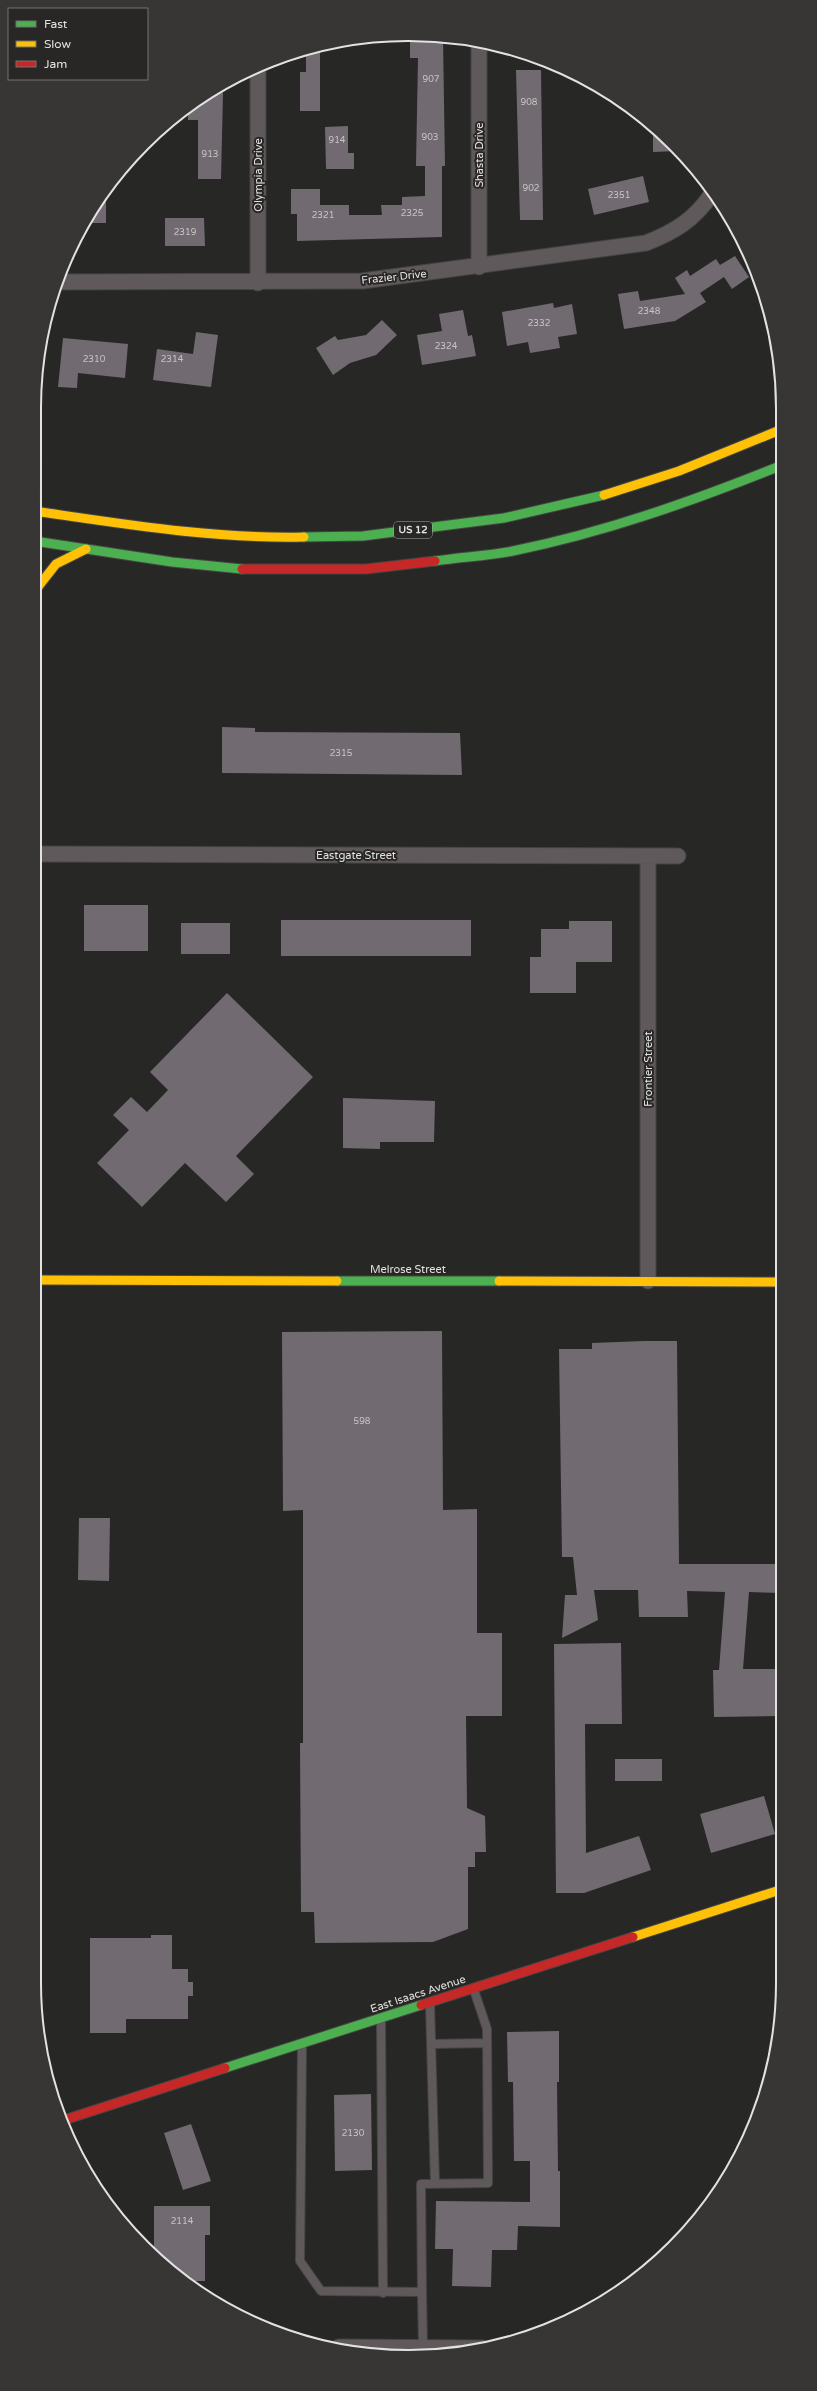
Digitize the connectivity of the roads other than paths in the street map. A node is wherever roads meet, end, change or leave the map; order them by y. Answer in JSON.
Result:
{"nodes":[{"id":1,"x":479,"y":48,"type":"edge"},
{"id":2,"x":258,"y":74,"type":"edge"},
{"id":3,"x":709,"y":197,"type":"edge"},
{"id":4,"x":479,"y":267,"type":"junction"},
{"id":5,"x":64,"y":282,"type":"edge"},
{"id":6,"x":258,"y":283,"type":"junction"},
{"id":7,"x":776,"y":432,"type":"edge"},
{"id":8,"x":776,"y":468,"type":"edge"},
{"id":9,"x":41,"y":512,"type":"edge"},
{"id":10,"x":41,"y":541,"type":"edge"},
{"id":11,"x":86,"y":550,"type":"junction"},
{"id":12,"x":41,"y":583,"type":"edge"},
{"id":13,"x":41,"y":854,"type":"edge"},
{"id":14,"x":648,"y":856,"type":"junction"},
{"id":15,"x":678,"y":856,"type":"dead end"},
{"id":16,"x":41,"y":1280,"type":"edge"},
{"id":17,"x":648,"y":1281,"type":"junction"},
{"id":18,"x":776,"y":1282,"type":"edge"},
{"id":19,"x":776,"y":1891,"type":"edge"},
{"id":20,"x":474,"y":1988,"type":"junction"},
{"id":21,"x":430,"y":2002,"type":"junction"},
{"id":22,"x":381,"y":2018,"type":"junction"},
{"id":23,"x":487,"y":2043,"type":"junction"},
{"id":24,"x":302,"y":2044,"type":"junction"},
{"id":25,"x":432,"y":2044,"type":"junction"},
{"id":26,"x":68,"y":2119,"type":"edge"},
{"id":27,"x":435,"y":2184,"type":"junction"},
{"id":28,"x":422,"y":2292,"type":"junction"},
{"id":29,"x":383,"y":2293,"type":"junction"},
{"id":30,"x":423,"y":2348,"type":"junction"},
{"id":31,"x":444,"y":2348,"type":"edge"},
{"id":32,"x":379,"y":2349,"type":"edge"}],
"edges":[{"from":1,"to":4,"type":"street","name":"Shasta Drive"},
{"from":2,"to":6,"type":"street","name":"Olympia Drive"},
{"from":3,"to":4,"type":"street","name":"Frazier Drive"},
{"from":4,"to":6,"type":"street","name":"Frazier Drive"},
{"from":5,"to":6,"type":"street","name":"Frazier Drive"},
{"from":7,"to":9,"type":"main road","number":"US 12"},
{"from":8,"to":11,"type":"main road"},
{"from":10,"to":11,"type":"main road"},
{"from":11,"to":12,"type":"main road"},
{"from":13,"to":14,"type":"street","name":"Eastgate Street"},
{"from":14,"to":15,"type":"street","name":"Eastgate Street"},
{"from":14,"to":17,"type":"street","name":"Frontier Street"},
{"from":16,"to":17,"type":"main road","name":"Melrose Street"},
{"from":17,"to":18,"type":"main road","name":"Melrose Street"},
{"from":19,"to":20,"type":"main road","name":"East Isaacs Avenue"},
{"from":20,"to":21,"type":"main road","name":"East Isaacs Avenue"},
{"from":20,"to":23,"type":"lane"},
{"from":21,"to":22,"type":"main road","name":"East Isaacs Avenue"},
{"from":21,"to":25,"type":"lane"},
{"from":22,"to":24,"type":"main road","name":"East Isaacs Avenue"},
{"from":22,"to":29,"type":"lane"},
{"from":23,"to":25,"type":"lane"},
{"from":23,"to":27,"type":"lane"},
{"from":24,"to":26,"type":"main road","name":"East Isaacs Avenue"},
{"from":24,"to":29,"type":"lane"},
{"from":25,"to":27,"type":"lane"},
{"from":27,"to":28,"type":"lane"},
{"from":28,"to":29,"type":"lane"},
{"from":28,"to":30,"type":"lane"},
{"from":30,"to":31,"type":"street"},
{"from":30,"to":32,"type":"street"}]}
